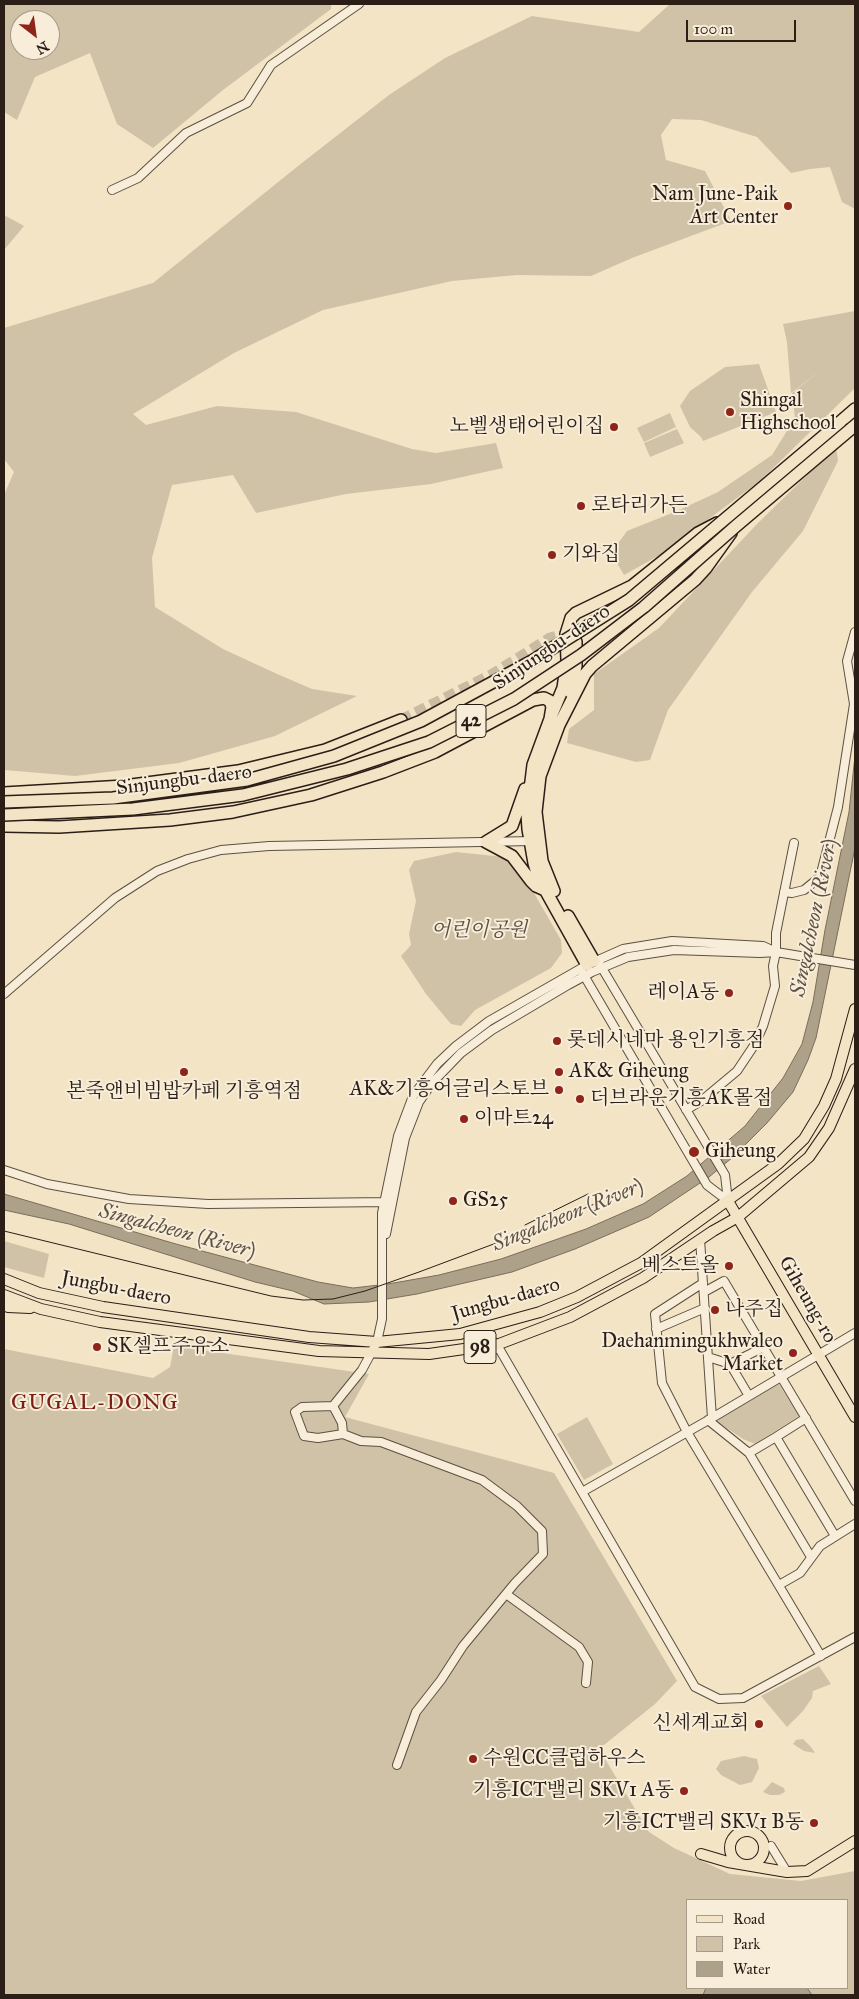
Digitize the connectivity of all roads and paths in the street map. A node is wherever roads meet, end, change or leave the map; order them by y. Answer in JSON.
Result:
{"nodes":[{"id":1,"x":359,"y":4,"type":"edge"},
{"id":2,"x":112,"y":190,"type":"dead end"},
{"id":3,"x":855,"y":409,"type":"edge"},
{"id":4,"x":855,"y":425,"type":"edge"},
{"id":5,"x":729,"y":516,"type":"junction"},
{"id":6,"x":736,"y":526,"type":"junction"},
{"id":7,"x":855,"y":632,"type":"edge"},
{"id":8,"x":556,"y":719,"type":"junction"},
{"id":9,"x":401,"y":720,"type":"tunnel mouth"},
{"id":10,"x":530,"y":784,"type":"junction"},
{"id":11,"x":4,"y":793,"type":"edge"},
{"id":12,"x":4,"y":802,"type":"edge"},
{"id":13,"x":4,"y":815,"type":"edge"},
{"id":14,"x":4,"y":826,"type":"edge"},
{"id":15,"x":534,"y":841,"type":"junction"},
{"id":16,"x":486,"y":842,"type":"junction"},
{"id":17,"x":794,"y":843,"type":"dead end"},
{"id":18,"x":545,"y":890,"type":"junction"},
{"id":19,"x":784,"y":892,"type":"junction"},
{"id":20,"x":776,"y":952,"type":"junction"},
{"id":21,"x":590,"y":966,"type":"junction"},
{"id":22,"x":855,"y":966,"type":"edge"},
{"id":23,"x":4,"y":994,"type":"edge"},
{"id":24,"x":855,"y":1009,"type":"edge"},
{"id":25,"x":855,"y":1069,"type":"edge"},
{"id":26,"x":686,"y":1110,"type":"junction"},
{"id":27,"x":4,"y":1170,"type":"edge"},
{"id":28,"x":728,"y":1201,"type":"junction"},
{"id":29,"x":388,"y":1202,"type":"junction"},
{"id":30,"x":738,"y":1217,"type":"junction"},
{"id":31,"x":700,"y":1240,"type":"junction"},
{"id":32,"x":4,"y":1279,"type":"edge"},
{"id":33,"x":703,"y":1284,"type":"junction"},
{"id":34,"x":704,"y":1292,"type":"junction"},
{"id":35,"x":4,"y":1296,"type":"edge"},
{"id":36,"x":5,"y":1306,"type":"edge"},
{"id":37,"x":705,"y":1308,"type":"junction"},
{"id":38,"x":41,"y":1309,"type":"junction"},
{"id":39,"x":656,"y":1329,"type":"junction"},
{"id":40,"x":855,"y":1333,"type":"edge"},
{"id":41,"x":514,"y":1338,"type":"junction"},
{"id":42,"x":377,"y":1342,"type":"junction"},
{"id":43,"x":485,"y":1346,"type":"junction"},
{"id":44,"x":764,"y":1347,"type":"junction"},
{"id":45,"x":500,"y":1350,"type":"junction"},
{"id":46,"x":371,"y":1354,"type":"junction"},
{"id":47,"x":819,"y":1355,"type":"junction"},
{"id":48,"x":708,"y":1357,"type":"junction"},
{"id":49,"x":730,"y":1364,"type":"junction"},
{"id":50,"x":782,"y":1377,"type":"junction"},
{"id":51,"x":749,"y":1396,"type":"junction"},
{"id":52,"x":333,"y":1406,"type":"junction"},
{"id":53,"x":855,"y":1416,"type":"edge"},
{"id":54,"x":806,"y":1418,"type":"junction"},
{"id":55,"x":710,"y":1419,"type":"junction"},
{"id":56,"x":687,"y":1432,"type":"junction"},
{"id":57,"x":343,"y":1434,"type":"junction"},
{"id":58,"x":776,"y":1437,"type":"junction"},
{"id":59,"x":749,"y":1453,"type":"junction"},
{"id":60,"x":582,"y":1492,"type":"junction"},
{"id":61,"x":855,"y":1501,"type":"edge"},
{"id":62,"x":855,"y":1524,"type":"edge"},
{"id":63,"x":835,"y":1536,"type":"junction"},
{"id":64,"x":811,"y":1557,"type":"junction"},
{"id":65,"x":779,"y":1585,"type":"junction"},
{"id":66,"x":506,"y":1594,"type":"junction"},
{"id":67,"x":855,"y":1637,"type":"edge"},
{"id":68,"x":822,"y":1656,"type":"junction"},
{"id":69,"x":586,"y":1684,"type":"dead end"},
{"id":70,"x":397,"y":1765,"type":"dead end"},
{"id":71,"x":855,"y":1841,"type":"edge"},
{"id":72,"x":771,"y":1846,"type":"dead end"},
{"id":73,"x":701,"y":1854,"type":"dead end"},
{"id":74,"x":787,"y":1872,"type":"junction"}],
"edges":[{"from":1,"to":2,"type":"street"},
{"from":3,"to":5,"type":"highway","name":"Sinjungbu-daero","number":"42","bridge":true},
{"from":4,"to":6,"type":"highway","name":"Sinjungbu-daero","number":"42","bridge":true},
{"from":5,"to":8,"type":"highway","bridge":true},
{"from":5,"to":12,"type":"highway","name":"Sinjungbu-daero","number":"42","bridge":true},
{"from":6,"to":8,"type":"highway","bridge":true},
{"from":6,"to":13,"type":"highway","name":"Sinjungbu-daero","number":"42","bridge":true},
{"from":7,"to":19,"type":"street"},
{"from":8,"to":10,"type":"highway"},
{"from":8,"to":14,"type":"highway"},
{"from":8,"to":15,"type":"highway"},
{"from":9,"to":11,"type":"highway"},
{"from":10,"to":15,"type":"highway"},
{"from":10,"to":16,"type":"highway"},
{"from":15,"to":16,"type":"street"},
{"from":15,"to":18,"type":"highway"},
{"from":15,"to":21,"type":"highway"},
{"from":16,"to":18,"type":"highway"},
{"from":16,"to":23,"type":"street"},
{"from":17,"to":19,"type":"street"},
{"from":18,"to":21,"type":"highway"},
{"from":19,"to":20,"type":"street"},
{"from":20,"to":21,"type":"street"},
{"from":20,"to":22,"type":"street"},
{"from":20,"to":26,"type":"street"},
{"from":21,"to":26,"type":"street"},
{"from":21,"to":28,"type":"street"},
{"from":21,"to":29,"type":"street"},
{"from":24,"to":28,"type":"main road","name":"Jungbu-daero","number":"98"},
{"from":25,"to":30,"type":"main road","name":"Jungbu-daero","number":"98"},
{"from":26,"to":28,"type":"street"},
{"from":27,"to":29,"type":"street"},
{"from":28,"to":30,"type":"main road","name":"Giheung-ro"},
{"from":28,"to":42,"type":"main road","name":"Jungbu-daero","number":"98"},
{"from":29,"to":42,"type":"street"},
{"from":30,"to":31,"type":"main road","name":"Jungbu-daero","number":"98"},
{"from":30,"to":47,"type":"main road","name":"Giheung-ro"},
{"from":31,"to":33,"type":"street"},
{"from":31,"to":41,"type":"main road","name":"Jungbu-daero","number":"98"},
{"from":32,"to":42,"type":"main road","name":"Jungbu-daero","number":"98"},
{"from":33,"to":34,"type":"street"},
{"from":33,"to":39,"type":"street"},
{"from":34,"to":37,"type":"street"},
{"from":34,"to":44,"type":"street"},
{"from":35,"to":38,"type":"main road","name":"Jungbu-daero","number":"98"},
{"from":36,"to":38,"type":"main road"},
{"from":37,"to":39,"type":"street"},
{"from":37,"to":48,"type":"street"},
{"from":38,"to":46,"type":"main road","name":"Jungbu-daero","number":"98"},
{"from":39,"to":56,"type":"street"},
{"from":40,"to":47,"type":"street"},
{"from":41,"to":43,"type":"main road","name":"Jungbu-daero","number":"98"},
{"from":41,"to":45,"type":"street"},
{"from":42,"to":46,"type":"street"},
{"from":43,"to":45,"type":"street"},
{"from":43,"to":46,"type":"main road","name":"Jungbu-daero","number":"98"},
{"from":44,"to":49,"type":"street"},
{"from":44,"to":50,"type":"street"},
{"from":45,"to":60,"type":"street"},
{"from":46,"to":52,"type":"street"},
{"from":47,"to":50,"type":"street"},
{"from":47,"to":53,"type":"main road","name":"Giheung-ro"},
{"from":48,"to":49,"type":"street"},
{"from":48,"to":55,"type":"street"},
{"from":49,"to":51,"type":"street"},
{"from":50,"to":51,"type":"street"},
{"from":50,"to":54,"type":"street"},
{"from":51,"to":55,"type":"street"},
{"from":52,"to":57,"type":"street"},
{"from":52,"to":57,"type":"street"},
{"from":54,"to":58,"type":"street"},
{"from":54,"to":61,"type":"street"},
{"from":55,"to":56,"type":"street"},
{"from":55,"to":59,"type":"street"},
{"from":56,"to":60,"type":"street"},
{"from":56,"to":65,"type":"street"},
{"from":57,"to":66,"type":"street"},
{"from":58,"to":59,"type":"street"},
{"from":58,"to":63,"type":"street"},
{"from":59,"to":64,"type":"street"},
{"from":60,"to":68,"type":"street"},
{"from":62,"to":63,"type":"street"},
{"from":63,"to":64,"type":"street"},
{"from":64,"to":65,"type":"street"},
{"from":65,"to":68,"type":"street"},
{"from":66,"to":69,"type":"street"},
{"from":66,"to":70,"type":"street"},
{"from":67,"to":68,"type":"street"},
{"from":71,"to":74,"type":"main road"},
{"from":72,"to":74,"type":"street"},
{"from":73,"to":74,"type":"main road"}]}
